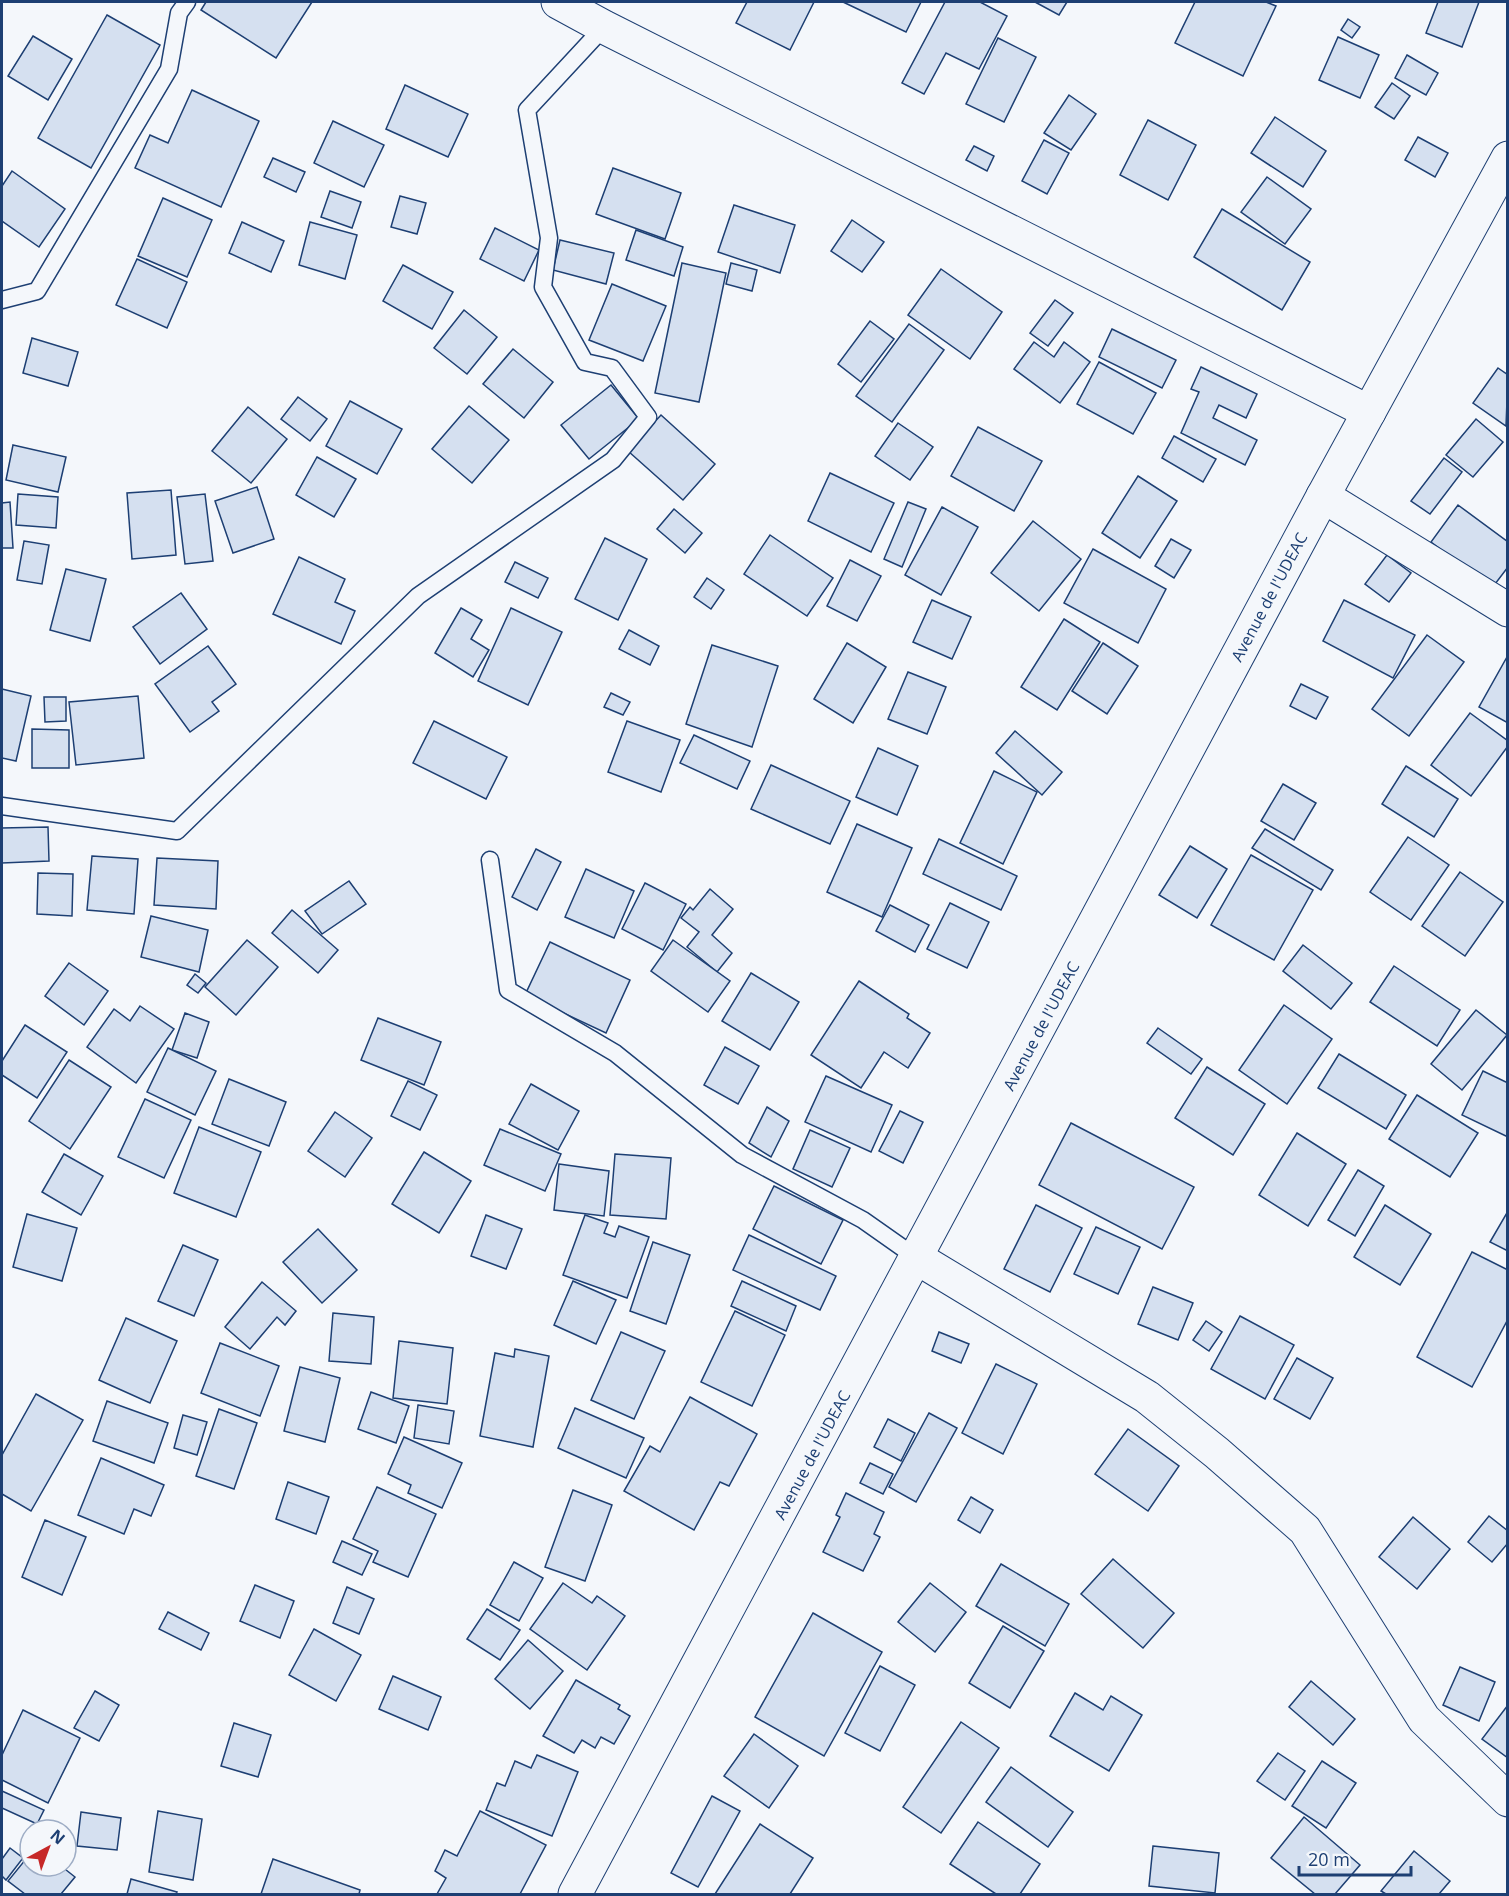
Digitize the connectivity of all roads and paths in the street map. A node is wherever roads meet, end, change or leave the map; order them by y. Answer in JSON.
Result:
{"nodes":[{"id":1,"x":187,"y":2,"type":"edge"},
{"id":2,"x":558,"y":2,"type":"edge"},
{"id":3,"x":604,"y":27,"type":"junction"},
{"id":4,"x":1508,"y":158,"type":"edge"},
{"id":5,"x":2,"y":300,"type":"edge"},
{"id":6,"x":1369,"y":412,"type":"junction"},
{"id":7,"x":1323,"y":496,"type":"junction"},
{"id":8,"x":1508,"y":610,"type":"edge"},
{"id":9,"x":2,"y":806,"type":"edge"},
{"id":10,"x":490,"y":860,"type":"dead end"},
{"id":11,"x":917,"y":1258,"type":"junction"},
{"id":12,"x":1508,"y":1800,"type":"edge"},
{"id":13,"x":575,"y":1894,"type":"edge"}],
"edges":[{"from":1,"to":5,"type":"lane"},
{"from":2,"to":3,"type":"main road"},
{"from":3,"to":6,"type":"main road"},
{"from":3,"to":9,"type":"lane"},
{"from":4,"to":6,"type":"main road","name":"Avenue de I'UDEAC"},
{"from":6,"to":7,"type":"main road","name":"Avenue de I'UDEAC"},
{"from":7,"to":8,"type":"main road"},
{"from":7,"to":11,"type":"main road","name":"Avenue de I'UDEAC"},
{"from":10,"to":11,"type":"lane"},
{"from":11,"to":12,"type":"main road"},
{"from":11,"to":13,"type":"main road","name":"Avenue de I'UDEAC"}]}
